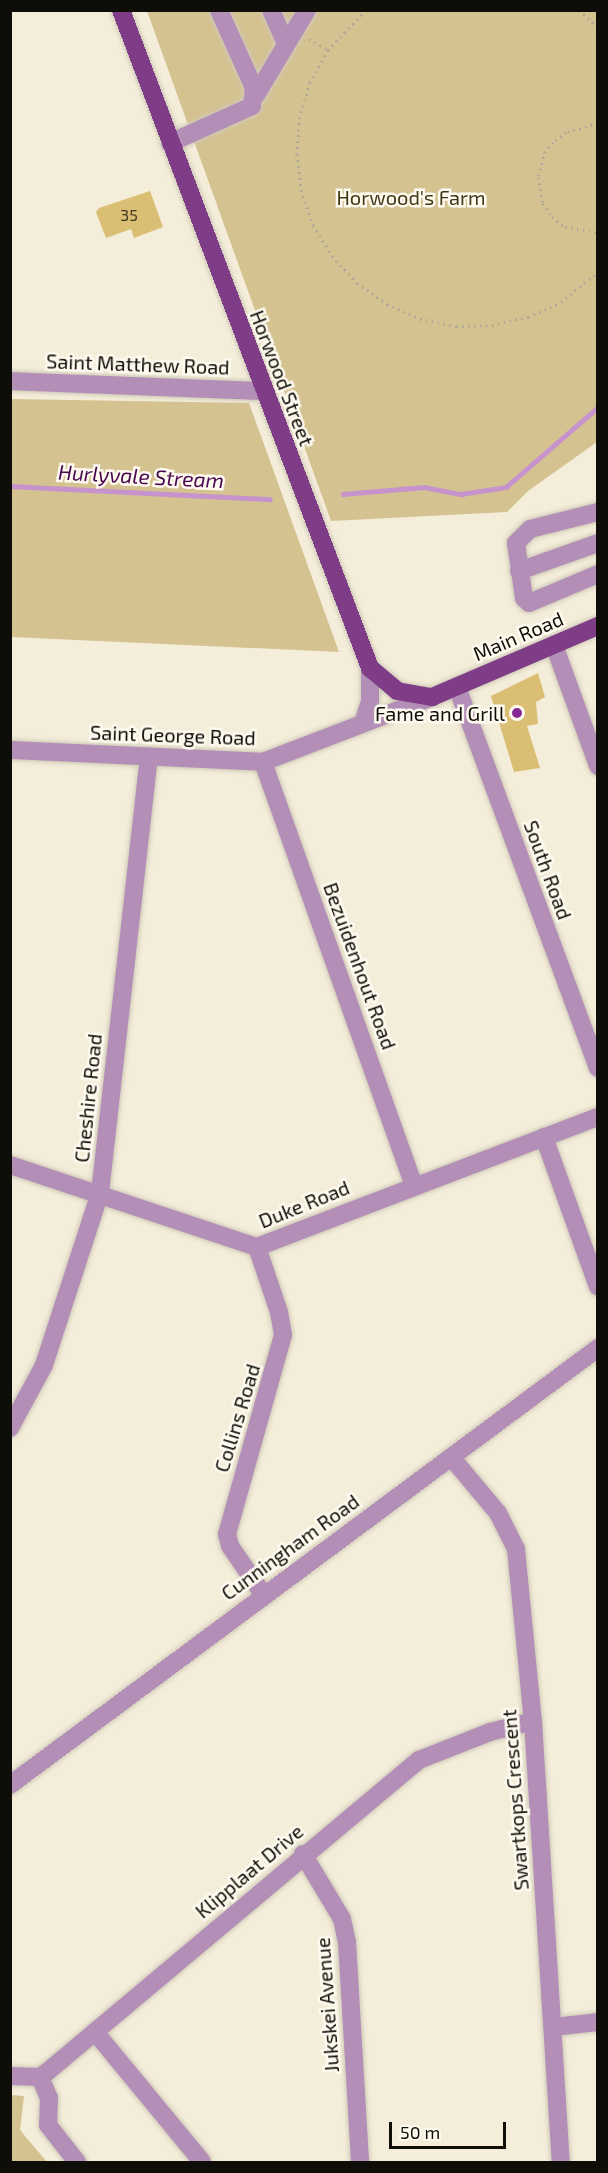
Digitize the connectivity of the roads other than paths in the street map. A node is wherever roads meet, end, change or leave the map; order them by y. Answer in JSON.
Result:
{"nodes":[{"id":1,"x":121,"y":10,"type":"edge"},
{"id":2,"x":219,"y":10,"type":"edge"},
{"id":3,"x":271,"y":10,"type":"edge"},
{"id":4,"x":307,"y":10,"type":"edge"},
{"id":5,"x":290,"y":37,"type":"junction"},
{"id":6,"x":256,"y":95,"type":"junction"},
{"id":7,"x":170,"y":143,"type":"junction"},
{"id":8,"x":10,"y":381,"type":"edge"},
{"id":9,"x":263,"y":391,"type":"junction"},
{"id":10,"x":597,"y":512,"type":"edge"},
{"id":11,"x":597,"y":543,"type":"edge"},
{"id":12,"x":519,"y":571,"type":"junction"},
{"id":13,"x":597,"y":574,"type":"edge"},
{"id":14,"x":597,"y":626,"type":"edge"},
{"id":15,"x":554,"y":645,"type":"junction"},
{"id":16,"x":370,"y":668,"type":"junction"},
{"id":17,"x":457,"y":687,"type":"junction"},
{"id":18,"x":432,"y":697,"type":"junction"},
{"id":19,"x":363,"y":723,"type":"junction"},
{"id":20,"x":10,"y":750,"type":"edge"},
{"id":21,"x":150,"y":757,"type":"junction"},
{"id":22,"x":263,"y":762,"type":"junction"},
{"id":23,"x":597,"y":766,"type":"edge"},
{"id":24,"x":597,"y":1068,"type":"edge"},
{"id":25,"x":597,"y":1117,"type":"edge"},
{"id":26,"x":544,"y":1137,"type":"junction"},
{"id":27,"x":10,"y":1165,"type":"edge"},
{"id":28,"x":414,"y":1185,"type":"junction"},
{"id":29,"x":100,"y":1193,"type":"junction"},
{"id":30,"x":257,"y":1247,"type":"junction"},
{"id":31,"x":597,"y":1287,"type":"edge"},
{"id":32,"x":597,"y":1348,"type":"edge"},
{"id":33,"x":10,"y":1428,"type":"edge"},
{"id":34,"x":451,"y":1457,"type":"junction"},
{"id":35,"x":263,"y":1594,"type":"junction"},
{"id":36,"x":533,"y":1721,"type":"junction"},
{"id":37,"x":10,"y":1785,"type":"edge"},
{"id":38,"x":303,"y":1854,"type":"junction"},
{"id":39,"x":597,"y":2022,"type":"edge"},
{"id":40,"x":553,"y":2027,"type":"junction"},
{"id":41,"x":95,"y":2032,"type":"junction"},
{"id":42,"x":10,"y":2076,"type":"edge"},
{"id":43,"x":40,"y":2077,"type":"junction"},
{"id":44,"x":77,"y":2163,"type":"edge"},
{"id":45,"x":202,"y":2163,"type":"edge"},
{"id":46,"x":360,"y":2163,"type":"edge"},
{"id":47,"x":561,"y":2163,"type":"edge"}],
"edges":[{"from":1,"to":7,"type":"main road","name":"Horwood Street"},
{"from":2,"to":6,"type":"street"},
{"from":3,"to":5,"type":"street"},
{"from":4,"to":5,"type":"street"},
{"from":5,"to":6,"type":"street"},
{"from":6,"to":7,"type":"street"},
{"from":7,"to":9,"type":"main road","name":"Horwood Street"},
{"from":8,"to":9,"type":"street","name":"Saint Matthew Road"},
{"from":9,"to":16,"type":"main road","name":"Horwood Street"},
{"from":10,"to":12,"type":"street"},
{"from":11,"to":12,"type":"street"},
{"from":12,"to":13,"type":"street"},
{"from":14,"to":15,"type":"main road","name":"Main Road"},
{"from":15,"to":17,"type":"main road","name":"Main Road"},
{"from":15,"to":23,"type":"street"},
{"from":16,"to":18,"type":"main road","name":"Horwood Street"},
{"from":16,"to":19,"type":"street"},
{"from":17,"to":18,"type":"main road"},
{"from":17,"to":24,"type":"street","name":"South Road"},
{"from":18,"to":19,"type":"street","name":"Saint George Road"},
{"from":19,"to":22,"type":"street","name":"Saint George Road"},
{"from":20,"to":21,"type":"street","name":"Saint George Road"},
{"from":21,"to":22,"type":"street","name":"Saint George Road"},
{"from":21,"to":29,"type":"street","name":"Cheshire Road"},
{"from":22,"to":28,"type":"street","name":"Bezuidenhout Road"},
{"from":25,"to":26,"type":"street","name":"Duke Road"},
{"from":26,"to":28,"type":"street","name":"Duke Road"},
{"from":26,"to":31,"type":"street"},
{"from":27,"to":29,"type":"street","name":"Duke Road"},
{"from":28,"to":30,"type":"street","name":"Duke Road"},
{"from":29,"to":30,"type":"street","name":"Duke Road"},
{"from":29,"to":33,"type":"street","name":"Cheshire Road"},
{"from":30,"to":35,"type":"street","name":"Collins Road"},
{"from":32,"to":34,"type":"street","name":"Cunningham Road"},
{"from":34,"to":35,"type":"street","name":"Cunningham Road"},
{"from":34,"to":36,"type":"street","name":"Swartkops Crescent"},
{"from":35,"to":37,"type":"street","name":"Cunningham Road"},
{"from":36,"to":38,"type":"street","name":"Klipplaat Drive"},
{"from":36,"to":40,"type":"street","name":"Swartkops Crescent"},
{"from":38,"to":41,"type":"street","name":"Klipplaat Drive"},
{"from":38,"to":46,"type":"street","name":"Jukskei Avenue"},
{"from":39,"to":40,"type":"street"},
{"from":40,"to":47,"type":"street","name":"Swartkops Crescent"},
{"from":41,"to":43,"type":"street","name":"Klipplaat Drive"},
{"from":41,"to":45,"type":"street"},
{"from":42,"to":43,"type":"street"},
{"from":43,"to":44,"type":"street"}]}
